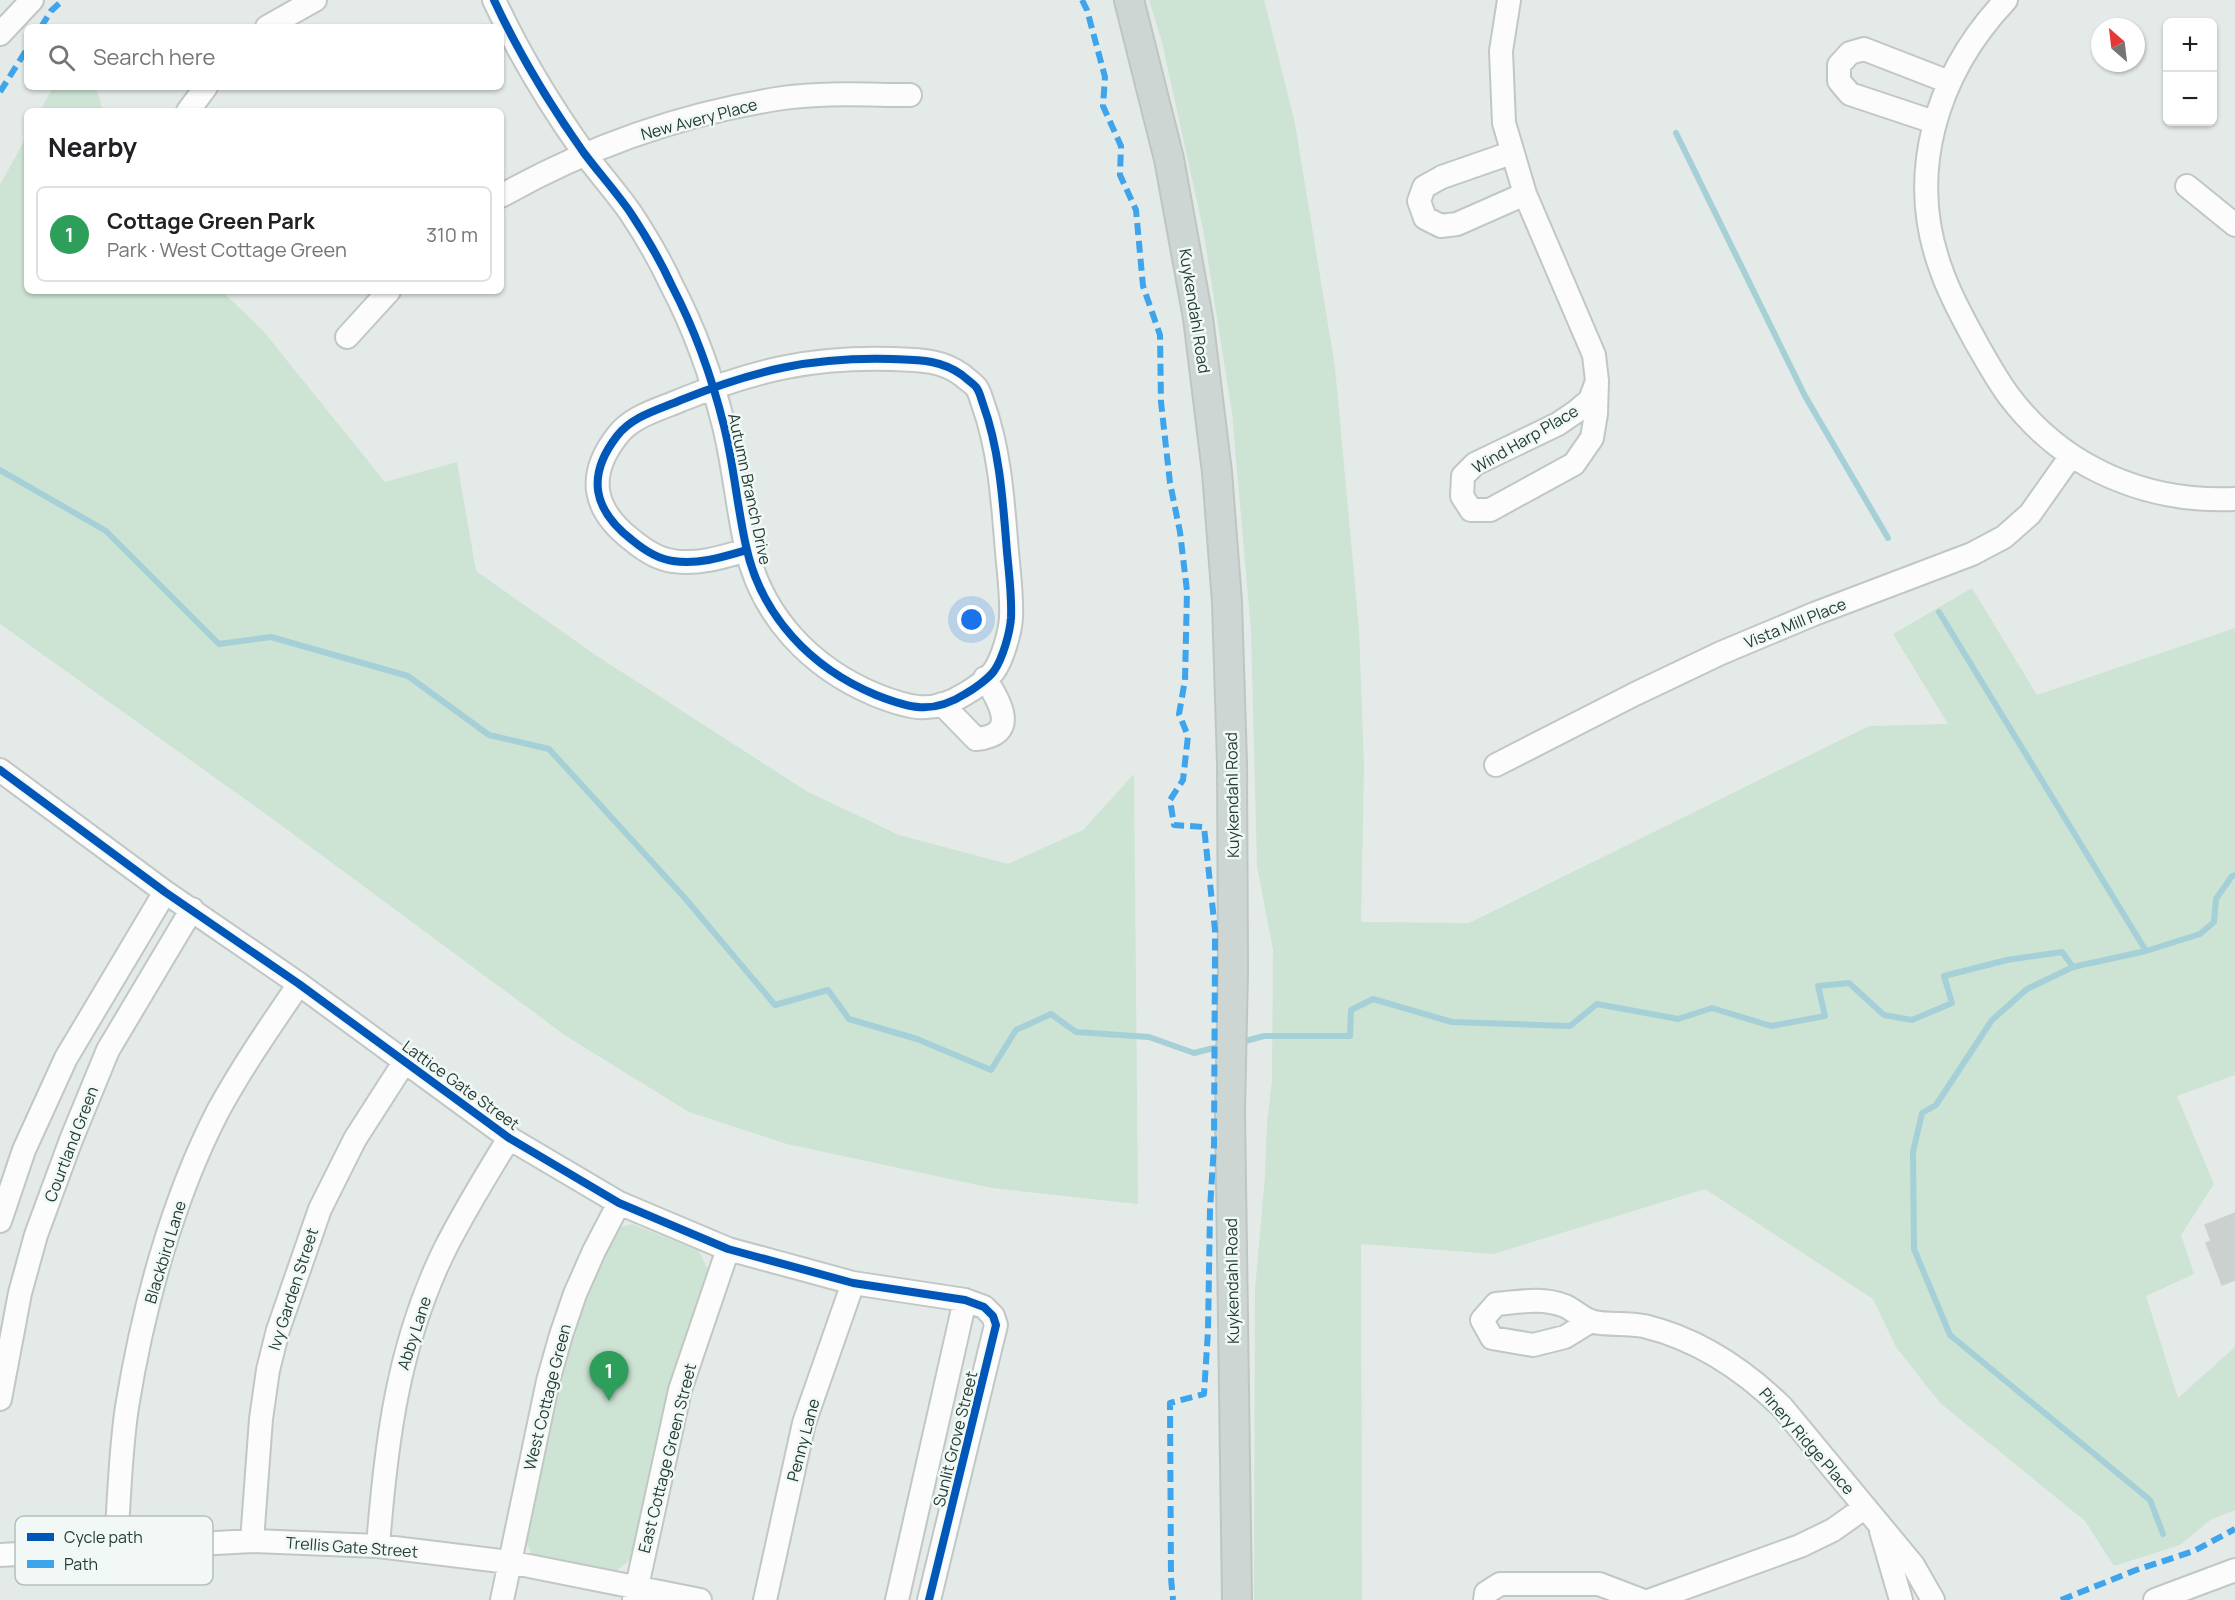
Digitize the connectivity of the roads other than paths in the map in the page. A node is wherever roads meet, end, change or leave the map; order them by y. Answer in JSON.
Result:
{"nodes":[{"id":1,"x":32,"y":0,"type":"edge"},
{"id":2,"x":315,"y":0,"type":"edge"},
{"id":3,"x":494,"y":0,"type":"edge"},
{"id":4,"x":1129,"y":0,"type":"edge"},
{"id":5,"x":1509,"y":0,"type":"edge"},
{"id":6,"x":2006,"y":0,"type":"edge"},
{"id":7,"x":272,"y":24,"type":"edge"},
{"id":8,"x":0,"y":34,"type":"edge"},
{"id":9,"x":1949,"y":82,"type":"junction"},
{"id":10,"x":204,"y":90,"type":"edge"},
{"id":11,"x":910,"y":95,"type":"dead end"},
{"id":12,"x":190,"y":108,"type":"edge"},
{"id":13,"x":1934,"y":122,"type":"junction"},
{"id":14,"x":1511,"y":153,"type":"junction"},
{"id":15,"x":585,"y":154,"type":"junction"},
{"id":16,"x":2187,"y":186,"type":"dead end"},
{"id":17,"x":504,"y":194,"type":"edge"},
{"id":18,"x":1525,"y":194,"type":"junction"},
{"id":19,"x":2235,"y":225,"type":"edge"},
{"id":20,"x":387,"y":294,"type":"edge"},
{"id":21,"x":346,"y":337,"type":"dead end"},
{"id":22,"x":1598,"y":381,"type":"junction"},
{"id":23,"x":713,"y":387,"type":"junction"},
{"id":24,"x":2071,"y":456,"type":"junction"},
{"id":25,"x":2235,"y":500,"type":"edge"},
{"id":26,"x":747,"y":550,"type":"junction"},
{"id":27,"x":986,"y":678,"type":"junction"},
{"id":28,"x":942,"y":704,"type":"junction"},
{"id":29,"x":1496,"y":765,"type":"dead end"},
{"id":30,"x":0,"y":770,"type":"edge"},
{"id":31,"x":165,"y":892,"type":"junction"},
{"id":32,"x":192,"y":909,"type":"junction"},
{"id":33,"x":299,"y":984,"type":"junction"},
{"id":34,"x":405,"y":1061,"type":"junction"},
{"id":35,"x":509,"y":1138,"type":"junction"},
{"id":36,"x":619,"y":1203,"type":"junction"},
{"id":37,"x":0,"y":1222,"type":"edge"},
{"id":38,"x":36,"y":1235,"type":"junction"},
{"id":39,"x":728,"y":1249,"type":"junction"},
{"id":40,"x":852,"y":1283,"type":"junction"},
{"id":41,"x":965,"y":1300,"type":"junction"},
{"id":42,"x":1591,"y":1322,"type":"dead end"},
{"id":43,"x":0,"y":1399,"type":"edge"},
{"id":44,"x":1864,"y":1508,"type":"junction"},
{"id":45,"x":118,"y":1516,"type":"edge"},
{"id":46,"x":1880,"y":1527,"type":"junction"},
{"id":47,"x":252,"y":1540,"type":"junction"},
{"id":48,"x":213,"y":1542,"type":"edge"},
{"id":49,"x":378,"y":1546,"type":"junction"},
{"id":50,"x":15,"y":1554,"type":"edge"},
{"id":51,"x":0,"y":1555,"type":"edge"},
{"id":52,"x":509,"y":1562,"type":"junction"},
{"id":53,"x":2235,"y":1570,"type":"edge"},
{"id":54,"x":635,"y":1593,"type":"edge"},
{"id":55,"x":502,"y":1600,"type":"edge"},
{"id":56,"x":700,"y":1600,"type":"edge"},
{"id":57,"x":765,"y":1600,"type":"edge"},
{"id":58,"x":897,"y":1600,"type":"edge"},
{"id":59,"x":929,"y":1600,"type":"edge"},
{"id":60,"x":1237,"y":1600,"type":"edge"},
{"id":61,"x":1485,"y":1600,"type":"edge"},
{"id":62,"x":1641,"y":1600,"type":"edge"},
{"id":63,"x":1651,"y":1600,"type":"edge"},
{"id":64,"x":1901,"y":1600,"type":"edge"},
{"id":65,"x":1933,"y":1600,"type":"edge"},
{"id":66,"x":2155,"y":1600,"type":"edge"}],
"edges":[{"from":1,"to":8,"type":"street"},
{"from":2,"to":7,"type":"street"},
{"from":3,"to":15,"type":"street","name":"Autumn Branch Drive"},
{"from":4,"to":60,"type":"main road","name":"Kuykendahl Road"},
{"from":5,"to":14,"type":"street","name":"Wind Harp Place"},
{"from":6,"to":9,"type":"street"},
{"from":9,"to":13,"type":"street"},
{"from":9,"to":13,"type":"street"},
{"from":10,"to":12,"type":"street"},
{"from":11,"to":15,"type":"street","name":"New Avery Place"},
{"from":13,"to":24,"type":"street"},
{"from":14,"to":18,"type":"street","name":"Wind Harp Place"},
{"from":14,"to":18,"type":"street"},
{"from":15,"to":17,"type":"street","name":"New Avery Place"},
{"from":15,"to":23,"type":"street","name":"Autumn Branch Drive"},
{"from":16,"to":19,"type":"street"},
{"from":18,"to":22,"type":"street","name":"Wind Harp Place"},
{"from":20,"to":21,"type":"street"},
{"from":22,"to":22,"type":"street","name":"Wind Harp Place"},
{"from":23,"to":26,"type":"street","name":"Autumn Branch Drive"},
{"from":23,"to":26,"type":"street"},
{"from":23,"to":27,"type":"street","name":"Autumn Branch Drive"},
{"from":24,"to":25,"type":"street"},
{"from":24,"to":29,"type":"street","name":"Vista Mill Place"},
{"from":26,"to":28,"type":"street","name":"Autumn Branch Drive"},
{"from":27,"to":28,"type":"street","name":"Autumn Branch Drive"},
{"from":27,"to":28,"type":"street"},
{"from":30,"to":31,"type":"street","name":"Lattice Gate Street"},
{"from":31,"to":32,"type":"street","name":"Lattice Gate Street"},
{"from":31,"to":37,"type":"street"},
{"from":32,"to":33,"type":"street","name":"Lattice Gate Street"},
{"from":32,"to":38,"type":"street","name":"Courtland Green"},
{"from":33,"to":34,"type":"street","name":"Lattice Gate Street"},
{"from":33,"to":45,"type":"street","name":"Blackbird Lane"},
{"from":34,"to":35,"type":"street","name":"Lattice Gate Street"},
{"from":34,"to":47,"type":"street","name":"Ivy Garden Street"},
{"from":35,"to":36,"type":"street","name":"Lattice Gate Street"},
{"from":35,"to":49,"type":"street","name":"Abby Lane"},
{"from":36,"to":39,"type":"street","name":"Lattice Gate Street"},
{"from":36,"to":52,"type":"street","name":"West Cottage Green"},
{"from":37,"to":38,"type":"street"},
{"from":38,"to":43,"type":"street","name":"Courtland Green"},
{"from":39,"to":40,"type":"street","name":"Lattice Gate Street"},
{"from":39,"to":54,"type":"street","name":"East Cottage Green Street"},
{"from":40,"to":41,"type":"street","name":"Lattice Gate Street"},
{"from":40,"to":57,"type":"street","name":"Penny Lane"},
{"from":41,"to":58,"type":"street","name":"Sunlit Grove Street"},
{"from":41,"to":59,"type":"street","name":"Sunlit Grove Street"},
{"from":42,"to":44,"type":"street","name":"Pinery Ridge Place"},
{"from":44,"to":46,"type":"street","name":"Pinery Ridge Place"},
{"from":44,"to":63,"type":"street"},
{"from":46,"to":64,"type":"street","name":"Pinery Ridge Place"},
{"from":46,"to":65,"type":"street","name":"Pinery Ridge Place"},
{"from":47,"to":48,"type":"street","name":"Trellis Gate Street"},
{"from":47,"to":49,"type":"street","name":"Trellis Gate Street"},
{"from":49,"to":52,"type":"street","name":"Trellis Gate Street"},
{"from":50,"to":51,"type":"street","name":"Trellis Gate Street"},
{"from":52,"to":54,"type":"street","name":"Trellis Gate Street"},
{"from":52,"to":55,"type":"street","name":"West Cottage Green"},
{"from":53,"to":66,"type":"street"},
{"from":54,"to":56,"type":"street","name":"Trellis Gate Street"},
{"from":61,"to":62,"type":"street"}]}
